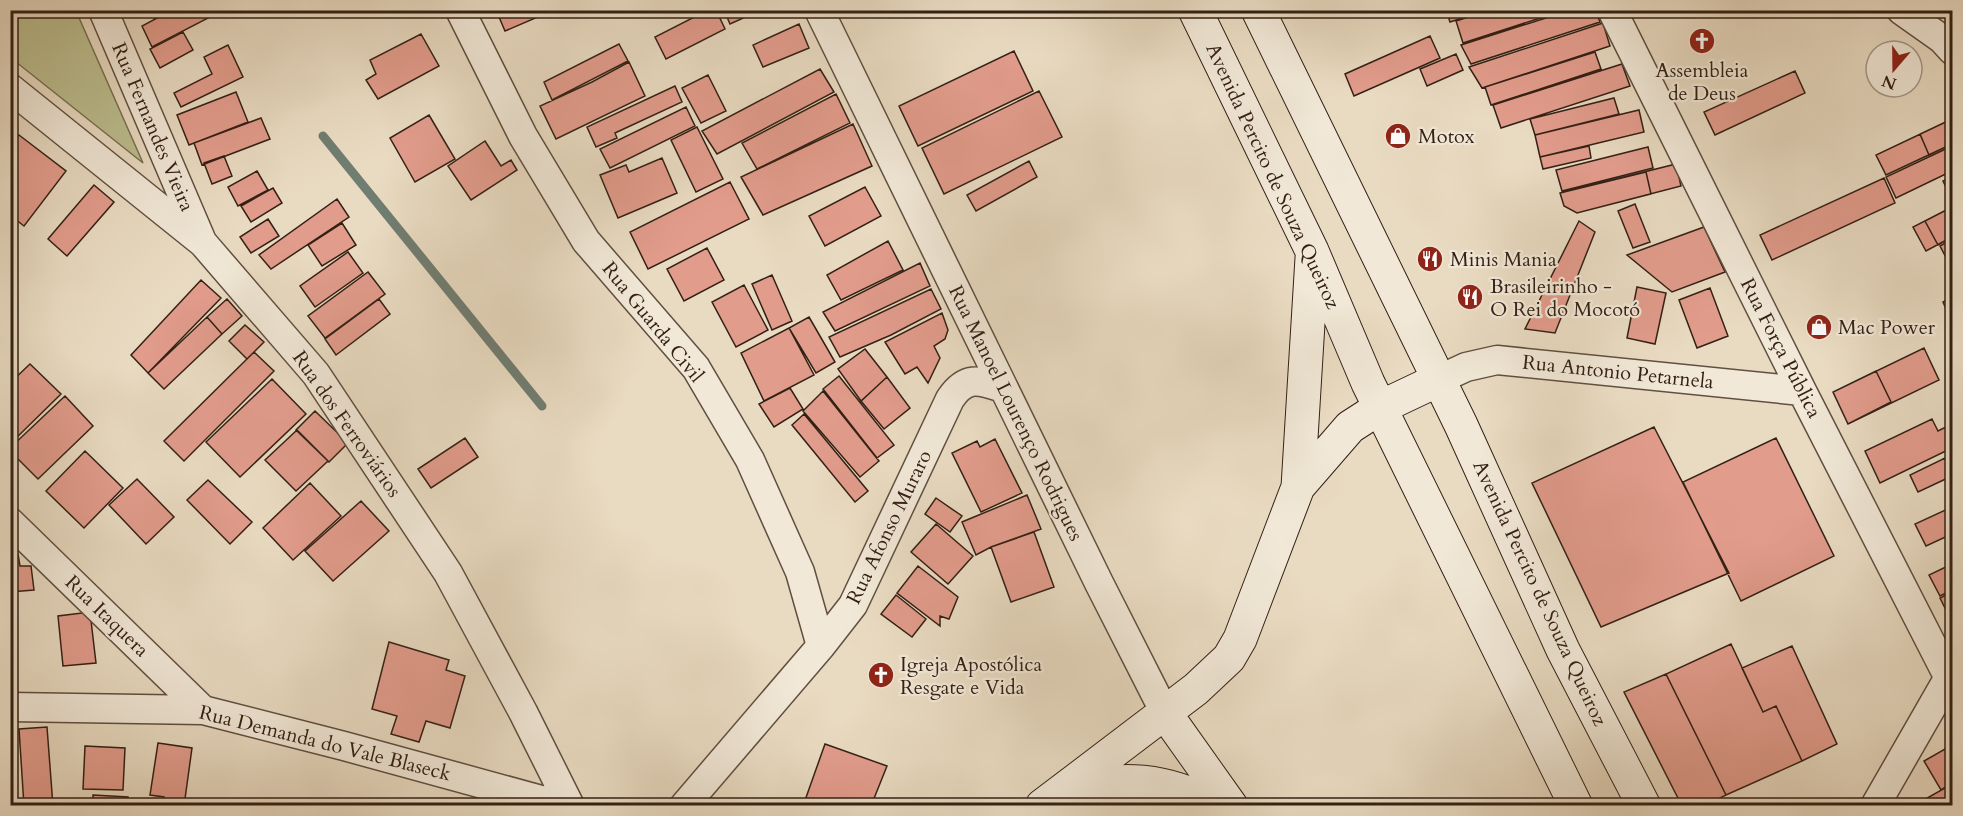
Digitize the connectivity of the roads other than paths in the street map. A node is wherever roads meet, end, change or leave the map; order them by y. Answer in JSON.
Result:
{"nodes":[{"id":1,"x":103,"y":10,"type":"edge"},
{"id":2,"x":460,"y":10,"type":"edge"},
{"id":3,"x":819,"y":10,"type":"edge"},
{"id":4,"x":1194,"y":10,"type":"edge"},
{"id":5,"x":1258,"y":10,"type":"edge"},
{"id":6,"x":1612,"y":10,"type":"edge"},
{"id":7,"x":1901,"y":10,"type":"edge"},
{"id":8,"x":1953,"y":50,"type":"edge"},
{"id":9,"x":10,"y":88,"type":"edge"},
{"id":10,"x":203,"y":243,"type":"junction"},
{"id":11,"x":1312,"y":251,"type":"junction"},
{"id":12,"x":1438,"y":380,"type":"junction"},
{"id":13,"x":1003,"y":388,"type":"junction"},
{"id":14,"x":1802,"y":391,"type":"junction"},
{"id":15,"x":1381,"y":407,"type":"junction"},
{"id":16,"x":1298,"y":487,"type":"junction"},
{"id":17,"x":10,"y":522,"type":"edge"},
{"id":18,"x":821,"y":646,"type":"junction"},
{"id":19,"x":1951,"y":681,"type":"edge"},
{"id":20,"x":10,"y":707,"type":"edge"},
{"id":21,"x":203,"y":710,"type":"junction"},
{"id":22,"x":1165,"y":713,"type":"junction"},
{"id":23,"x":563,"y":806,"type":"edge"},
{"id":24,"x":570,"y":806,"type":"edge"},
{"id":25,"x":684,"y":806,"type":"edge"},
{"id":26,"x":1042,"y":806,"type":"edge"},
{"id":27,"x":1215,"y":806,"type":"edge"},
{"id":28,"x":1231,"y":806,"type":"edge"},
{"id":29,"x":1576,"y":806,"type":"edge"},
{"id":30,"x":1644,"y":806,"type":"edge"},
{"id":31,"x":1875,"y":806,"type":"edge"}],
"edges":[{"from":1,"to":10,"type":"street","name":"Rua Fernandes Vieira"},
{"from":2,"to":18,"type":"street","name":"Rua Guarda Civil"},
{"from":3,"to":13,"type":"street","name":"Rua Manoel Lourenço Rodrigues"},
{"from":4,"to":11,"type":"main road","name":"Avenida Percito de Souza Queiroz"},
{"from":5,"to":12,"type":"main road","name":"Avenida Percito de Souza Queiroz"},
{"from":6,"to":14,"type":"street","name":"Rua Força Pública"},
{"from":7,"to":8,"type":"street"},
{"from":9,"to":10,"type":"street","name":"Rua dos Ferroviários"},
{"from":10,"to":24,"type":"street","name":"Rua dos Ferroviários"},
{"from":11,"to":15,"type":"main road","name":"Avenida Percito de Souza Queiroz"},
{"from":11,"to":16,"type":"main road"},
{"from":12,"to":14,"type":"street","name":"Rua Antonio Petarnela"},
{"from":12,"to":15,"type":"main road"},
{"from":12,"to":30,"type":"main road","name":"Avenida Percito de Souza Queiroz"},
{"from":13,"to":18,"type":"street","name":"Rua Afonso Muraro"},
{"from":13,"to":22,"type":"street","name":"Rua Manoel Lourenço Rodrigues"},
{"from":14,"to":19,"type":"street","name":"Rua Força Pública"},
{"from":15,"to":16,"type":"main road"},
{"from":15,"to":29,"type":"main road","name":"Avenida Percito de Souza Queiroz"},
{"from":16,"to":22,"type":"main road"},
{"from":17,"to":21,"type":"street","name":"Rua Itaquera"},
{"from":18,"to":25,"type":"street","name":"Rua Afonso Muraro"},
{"from":19,"to":31,"type":"street"},
{"from":20,"to":21,"type":"street","name":"Rua Demanda do Vale Blaseck"},
{"from":21,"to":23,"type":"street","name":"Rua Demanda do Vale Blaseck"},
{"from":22,"to":26,"type":"main road"},
{"from":22,"to":28,"type":"main road","name":"Rua Manoel Lourenço Rodrigues"},
{"from":26,"to":27,"type":"main road"}]}
